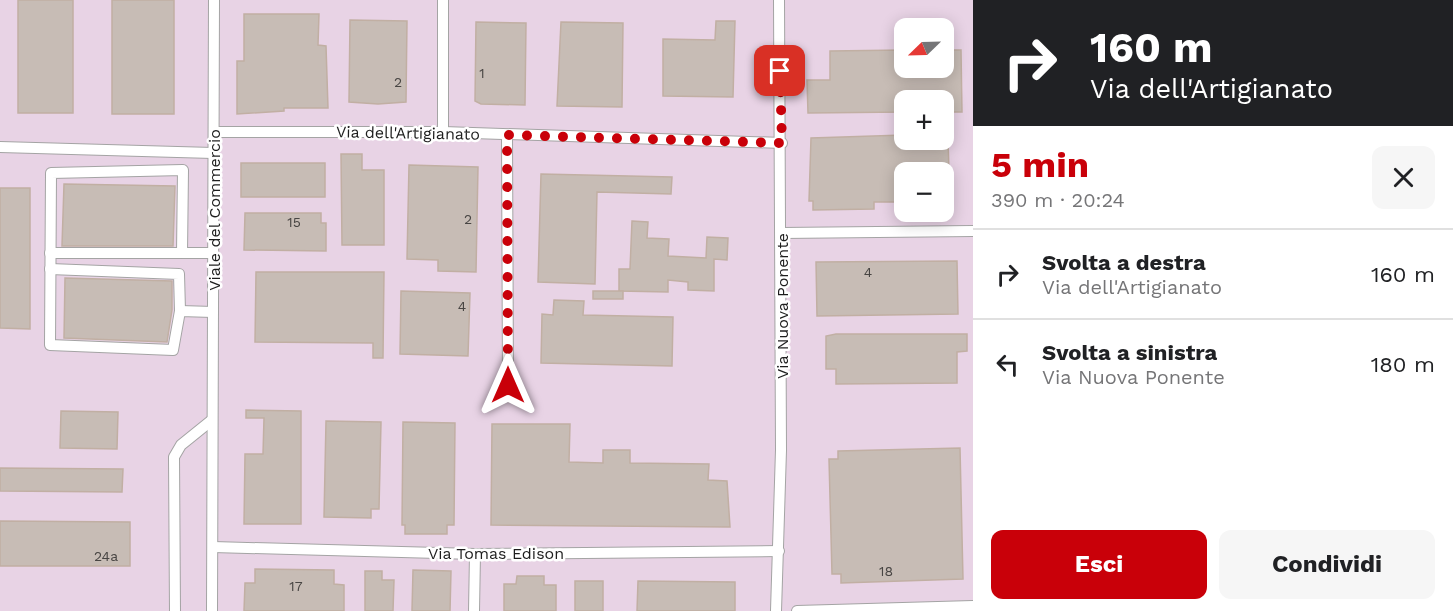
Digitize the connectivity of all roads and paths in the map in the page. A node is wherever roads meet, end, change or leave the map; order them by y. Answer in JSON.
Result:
{"nodes":[{"id":1,"x":214,"y":0,"type":"edge"},
{"id":2,"x":443,"y":0,"type":"edge"},
{"id":3,"x":779,"y":0,"type":"edge"},
{"id":4,"x":214,"y":132,"type":"junction"},
{"id":5,"x":443,"y":132,"type":"junction"},
{"id":6,"x":507,"y":135,"type":"junction"},
{"id":7,"x":782,"y":143,"type":"junction"},
{"id":8,"x":0,"y":147,"type":"edge"},
{"id":9,"x":213,"y":153,"type":"junction"},
{"id":10,"x":973,"y":231,"type":"edge"},
{"id":11,"x":782,"y":232,"type":"junction"},
{"id":12,"x":50,"y":253,"type":"junction"},
{"id":13,"x":213,"y":253,"type":"junction"},
{"id":14,"x":182,"y":254,"type":"junction"},
{"id":15,"x":50,"y":269,"type":"junction"},
{"id":16,"x":180,"y":311,"type":"junction"},
{"id":17,"x":213,"y":312,"type":"junction"},
{"id":18,"x":508,"y":385,"type":"dead end"},
{"id":19,"x":212,"y":420,"type":"junction"},
{"id":20,"x":213,"y":547,"type":"junction"},
{"id":21,"x":779,"y":551,"type":"junction"},
{"id":22,"x":475,"y":554,"type":"junction"},
{"id":23,"x":973,"y":606,"type":"edge"},
{"id":24,"x":175,"y":611,"type":"edge"},
{"id":25,"x":212,"y":611,"type":"edge"},
{"id":26,"x":474,"y":611,"type":"edge"},
{"id":27,"x":776,"y":611,"type":"edge"},
{"id":28,"x":797,"y":611,"type":"edge"}],
"edges":[{"from":1,"to":4,"type":"street","name":"Viale del Commercio"},
{"from":2,"to":5,"type":"street"},
{"from":3,"to":7,"type":"street","name":"Via Nuova Ponente"},
{"from":4,"to":5,"type":"street","name":"Via dell'Artigianato"},
{"from":4,"to":9,"type":"street","name":"Viale del Commercio"},
{"from":5,"to":6,"type":"street","name":"Via dell'Artigianato"},
{"from":6,"to":7,"type":"street","name":"Via dell'Artigianato"},
{"from":6,"to":18,"type":"street"},
{"from":7,"to":11,"type":"street","name":"Via Nuova Ponente"},
{"from":8,"to":9,"type":"street"},
{"from":9,"to":13,"type":"street","name":"Viale del Commercio"},
{"from":10,"to":11,"type":"street"},
{"from":11,"to":21,"type":"street","name":"Via Nuova Ponente"},
{"from":12,"to":14,"type":"street"},
{"from":12,"to":14,"type":"street"},
{"from":12,"to":15,"type":"street"},
{"from":13,"to":14,"type":"street"},
{"from":13,"to":17,"type":"street","name":"Viale del Commercio"},
{"from":15,"to":16,"type":"street"},
{"from":15,"to":16,"type":"street"},
{"from":16,"to":17,"type":"street"},
{"from":17,"to":19,"type":"street","name":"Viale del Commercio"},
{"from":19,"to":20,"type":"street","name":"Viale del Commercio"},
{"from":19,"to":24,"type":"street"},
{"from":20,"to":22,"type":"street","name":"Via Tomas Edison"},
{"from":20,"to":25,"type":"street","name":"Viale del Commercio"},
{"from":21,"to":22,"type":"street","name":"Via Tomas Edison"},
{"from":21,"to":27,"type":"street","name":"Via Nuova Ponente"},
{"from":22,"to":26,"type":"street"},
{"from":23,"to":28,"type":"street"}]}
